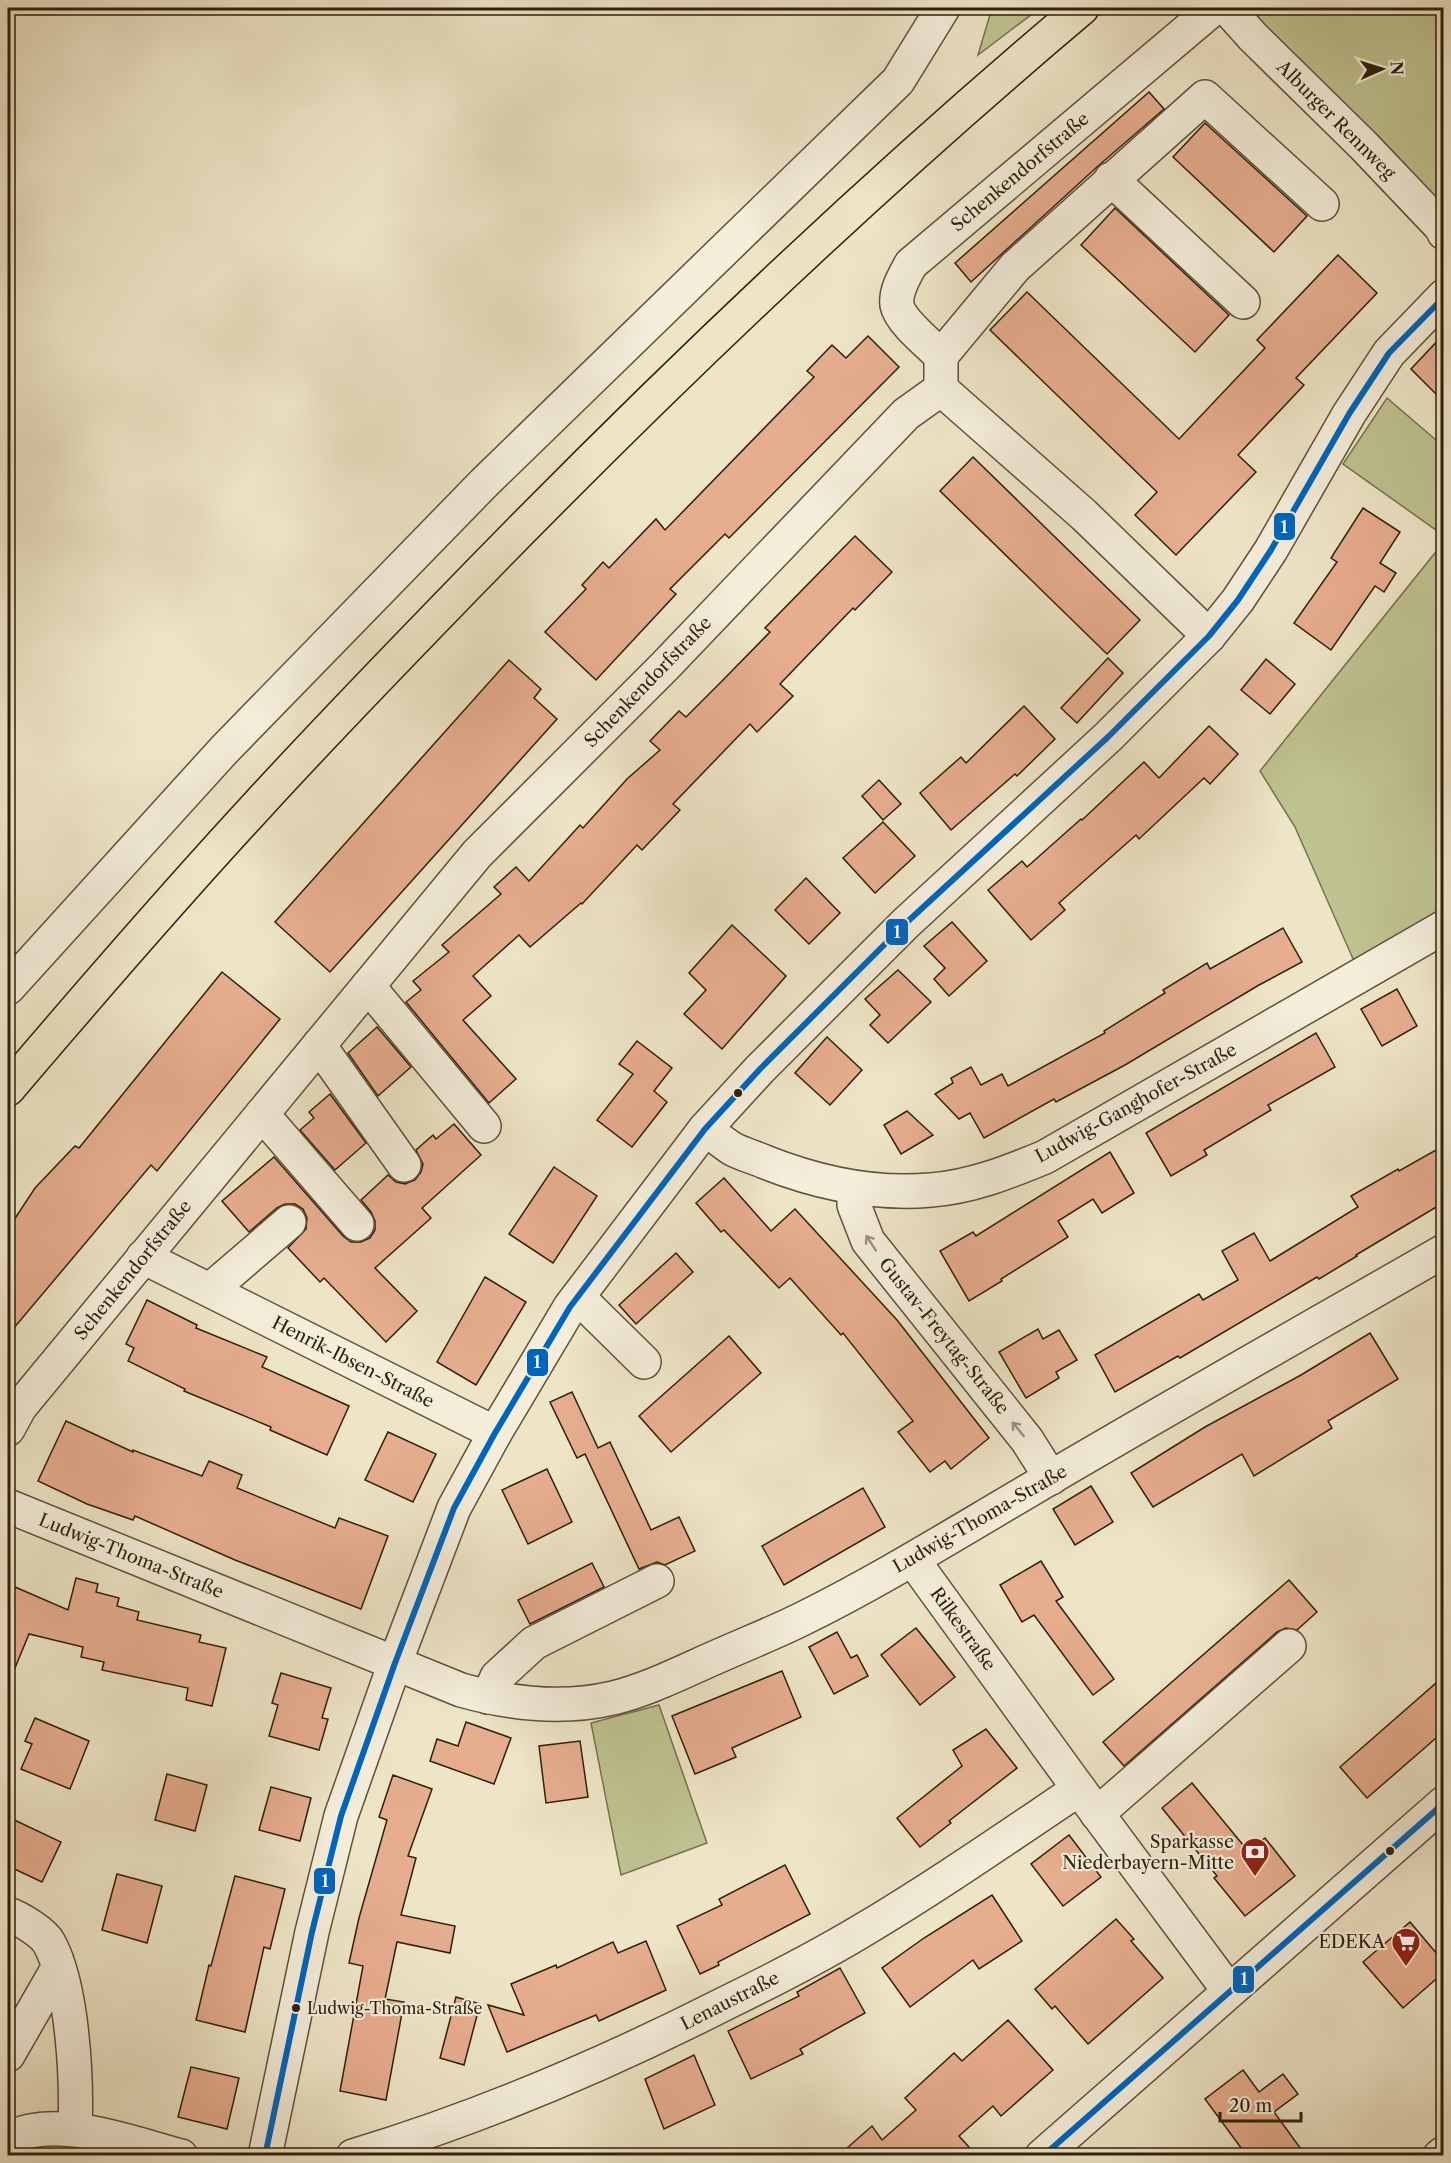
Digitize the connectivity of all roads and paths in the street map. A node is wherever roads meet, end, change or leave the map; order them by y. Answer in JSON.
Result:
{"nodes":[{"id":1,"x":943,"y":8,"type":"edge"},
{"id":2,"x":1082,"y":8,"type":"edge"},
{"id":3,"x":1214,"y":8,"type":"edge"},
{"id":4,"x":1227,"y":8,"type":"edge"},
{"id":5,"x":1111,"y":179,"type":"junction"},
{"id":6,"x":1322,"y":204,"type":"dead end"},
{"id":7,"x":1443,"y":233,"type":"edge"},
{"id":8,"x":1443,"y":296,"type":"edge"},
{"id":9,"x":1243,"y":302,"type":"dead end"},
{"id":10,"x":941,"y":356,"type":"junction"},
{"id":11,"x":941,"y":390,"type":"junction"},
{"id":12,"x":1209,"y":636,"type":"junction"},
{"id":13,"x":1443,"y":927,"type":"edge"},
{"id":14,"x":368,"y":986,"type":"junction"},
{"id":15,"x":8,"y":988,"type":"edge"},
{"id":16,"x":319,"y":1045,"type":"junction"},
{"id":17,"x":8,"y":1089,"type":"edge"},
{"id":18,"x":262,"y":1114,"type":"junction"},
{"id":19,"x":484,"y":1126,"type":"dead end"},
{"id":20,"x":705,"y":1129,"type":"junction"},
{"id":21,"x":404,"y":1165,"type":"dead end"},
{"id":22,"x":854,"y":1188,"type":"junction"},
{"id":23,"x":289,"y":1222,"type":"dead end"},
{"id":24,"x":357,"y":1224,"type":"dead end"},
{"id":25,"x":1443,"y":1251,"type":"edge"},
{"id":26,"x":143,"y":1257,"type":"junction"},
{"id":27,"x":210,"y":1290,"type":"junction"},
{"id":28,"x":578,"y":1297,"type":"junction"},
{"id":29,"x":644,"y":1362,"type":"dead end"},
{"id":30,"x":8,"y":1429,"type":"edge"},
{"id":31,"x":495,"y":1433,"type":"junction"},
{"id":32,"x":1051,"y":1478,"type":"junction"},
{"id":33,"x":8,"y":1506,"type":"edge"},
{"id":34,"x":913,"y":1560,"type":"junction"},
{"id":35,"x":657,"y":1581,"type":"dead end"},
{"id":36,"x":1289,"y":1646,"type":"dead end"},
{"id":37,"x":395,"y":1663,"type":"junction"},
{"id":38,"x":488,"y":1697,"type":"junction"},
{"id":39,"x":1088,"y":1802,"type":"junction"},
{"id":40,"x":1443,"y":1803,"type":"edge"},
{"id":41,"x":8,"y":1914,"type":"edge"},
{"id":42,"x":58,"y":1968,"type":"junction"},
{"id":43,"x":1229,"y":1990,"type":"junction"},
{"id":44,"x":8,"y":2055,"type":"edge"},
{"id":45,"x":75,"y":2129,"type":"junction"},
{"id":46,"x":8,"y":2139,"type":"edge"},
{"id":47,"x":1443,"y":2153,"type":"edge"},
{"id":48,"x":181,"y":2156,"type":"edge"},
{"id":49,"x":266,"y":2156,"type":"edge"},
{"id":50,"x":353,"y":2156,"type":"edge"},
{"id":51,"x":1042,"y":2156,"type":"edge"},
{"id":52,"x":1440,"y":2156,"type":"edge"}],
"edges":[{"from":1,"to":15,"type":"street"},
{"from":2,"to":17,"type":"main road"},
{"from":3,"to":10,"type":"street","name":"Schenkendorfstraße"},
{"from":4,"to":7,"type":"street","name":"Alburger Rennweg"},
{"from":5,"to":6,"type":"street"},
{"from":5,"to":9,"type":"street"},
{"from":5,"to":10,"type":"street"},
{"from":8,"to":12,"type":"street"},
{"from":10,"to":11,"type":"street"},
{"from":11,"to":12,"type":"street"},
{"from":11,"to":14,"type":"street","name":"Schenkendorfstraße"},
{"from":12,"to":20,"type":"street"},
{"from":13,"to":22,"type":"street","name":"Ludwig-Ganghofer-Straße"},
{"from":14,"to":16,"type":"street","name":"Schenkendorfstraße"},
{"from":14,"to":19,"type":"street"},
{"from":16,"to":18,"type":"street","name":"Schenkendorfstraße"},
{"from":16,"to":21,"type":"street"},
{"from":18,"to":24,"type":"street"},
{"from":18,"to":26,"type":"street","name":"Schenkendorfstraße"},
{"from":20,"to":22,"type":"street","name":"Ludwig-Ganghofer-Straße"},
{"from":20,"to":28,"type":"street"},
{"from":32,"to":22,"type":"street","name":"Gustav-Freytag-Straße","one_way":true},
{"from":23,"to":27,"type":"street"},
{"from":25,"to":32,"type":"street","name":"Ludwig-Thoma-Straße"},
{"from":26,"to":27,"type":"street","name":"Henrik-Ibsen-Straße"},
{"from":26,"to":30,"type":"street","name":"Schenkendorfstraße"},
{"from":27,"to":31,"type":"street","name":"Henrik-Ibsen-Straße"},
{"from":28,"to":29,"type":"street"},
{"from":28,"to":31,"type":"street"},
{"from":31,"to":37,"type":"street"},
{"from":32,"to":34,"type":"street","name":"Ludwig-Thoma-Straße"},
{"from":33,"to":37,"type":"street","name":"Ludwig-Thoma-Straße"},
{"from":34,"to":38,"type":"street","name":"Ludwig-Thoma-Straße"},
{"from":34,"to":39,"type":"street","name":"Rilkestraße"},
{"from":35,"to":38,"type":"street"},
{"from":36,"to":39,"type":"street"},
{"from":37,"to":38,"type":"street","name":"Ludwig-Thoma-Straße"},
{"from":37,"to":49,"type":"street"},
{"from":39,"to":43,"type":"street","name":"Rilkestraße"},
{"from":39,"to":50,"type":"street","name":"Lenaustraße"},
{"from":40,"to":43,"type":"street"},
{"from":41,"to":42,"type":"street"},
{"from":42,"to":44,"type":"street"},
{"from":42,"to":45,"type":"street"},
{"from":43,"to":51,"type":"street"},
{"from":45,"to":46,"type":"street"},
{"from":45,"to":48,"type":"street"},
{"from":47,"to":52,"type":"street"}]}
